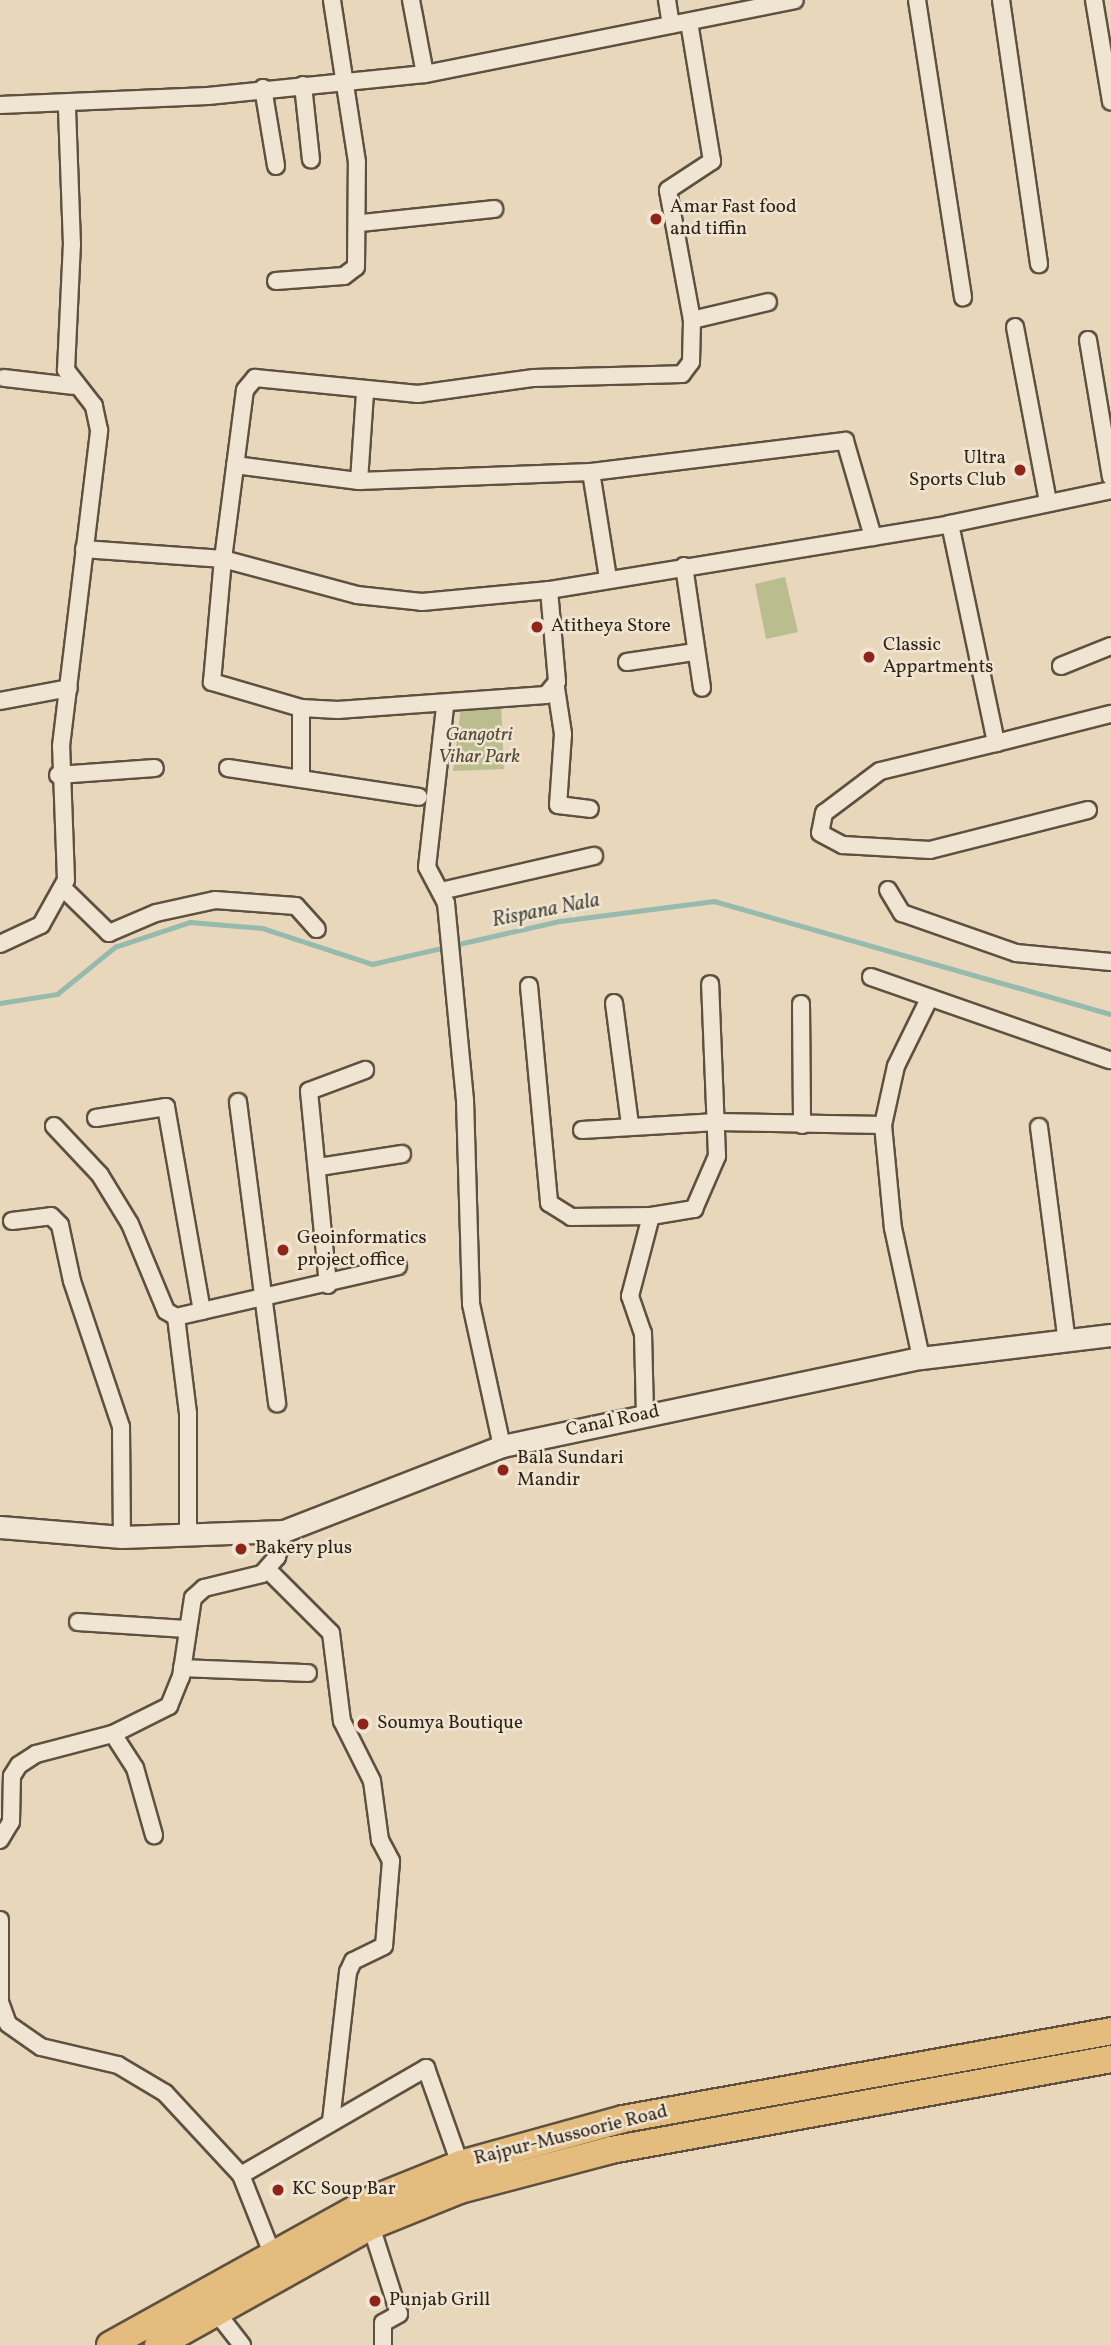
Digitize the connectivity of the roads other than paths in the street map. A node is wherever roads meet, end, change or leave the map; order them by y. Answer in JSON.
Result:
{"nodes":[{"id":1,"x":332,"y":0,"type":"edge"},
{"id":2,"x":411,"y":0,"type":"edge"},
{"id":3,"x":667,"y":0,"type":"edge"},
{"id":4,"x":795,"y":0,"type":"edge"},
{"id":5,"x":917,"y":0,"type":"edge"},
{"id":6,"x":1001,"y":0,"type":"edge"},
{"id":7,"x":1094,"y":0,"type":"edge"},
{"id":8,"x":689,"y":22,"type":"junction"},
{"id":9,"x":671,"y":24,"type":"junction"},
{"id":10,"x":425,"y":74,"type":"junction"},
{"id":11,"x":348,"y":80,"type":"junction"},
{"id":12,"x":303,"y":85,"type":"junction"},
{"id":13,"x":263,"y":88,"type":"junction"},
{"id":14,"x":1111,"y":102,"type":"edge"},
{"id":15,"x":0,"y":105,"type":"edge"},
{"id":16,"x":66,"y":106,"type":"junction"},
{"id":17,"x":311,"y":160,"type":"dead end"},
{"id":18,"x":276,"y":166,"type":"dead end"},
{"id":19,"x":494,"y":209,"type":"dead end"},
{"id":20,"x":361,"y":223,"type":"junction"},
{"id":21,"x":1039,"y":264,"type":"dead end"},
{"id":22,"x":276,"y":281,"type":"dead end"},
{"id":23,"x":963,"y":297,"type":"dead end"},
{"id":24,"x":768,"y":302,"type":"dead end"},
{"id":25,"x":691,"y":320,"type":"junction"},
{"id":26,"x":1015,"y":327,"type":"dead end"},
{"id":27,"x":1088,"y":340,"type":"dead end"},
{"id":28,"x":4,"y":378,"type":"dead end"},
{"id":29,"x":73,"y":386,"type":"junction"},
{"id":30,"x":365,"y":394,"type":"junction"},
{"id":31,"x":235,"y":465,"type":"junction"},
{"id":32,"x":592,"y":472,"type":"junction"},
{"id":33,"x":1111,"y":477,"type":"edge"},
{"id":34,"x":359,"y":481,"type":"junction"},
{"id":35,"x":1111,"y":490,"type":"edge"},
{"id":36,"x":1048,"y":502,"type":"junction"},
{"id":37,"x":950,"y":524,"type":"junction"},
{"id":38,"x":873,"y":537,"type":"junction"},
{"id":39,"x":84,"y":550,"type":"junction"},
{"id":40,"x":223,"y":559,"type":"junction"},
{"id":41,"x":684,"y":566,"type":"junction"},
{"id":42,"x":608,"y":578,"type":"junction"},
{"id":43,"x":549,"y":590,"type":"junction"},
{"id":44,"x":1111,"y":646,"type":"edge"},
{"id":45,"x":695,"y":652,"type":"junction"},
{"id":46,"x":627,"y":662,"type":"dead end"},
{"id":47,"x":1060,"y":666,"type":"dead end"},
{"id":48,"x":69,"y":688,"type":"junction"},
{"id":49,"x":556,"y":688,"type":"junction"},
{"id":50,"x":702,"y":688,"type":"dead end"},
{"id":51,"x":0,"y":701,"type":"edge"},
{"id":52,"x":445,"y":707,"type":"junction"},
{"id":53,"x":302,"y":708,"type":"junction"},
{"id":54,"x":1111,"y":714,"type":"edge"},
{"id":55,"x":996,"y":743,"type":"junction"},
{"id":56,"x":155,"y":768,"type":"dead end"},
{"id":57,"x":228,"y":768,"type":"dead end"},
{"id":58,"x":58,"y":775,"type":"junction"},
{"id":59,"x":301,"y":779,"type":"junction"},
{"id":60,"x":419,"y":797,"type":"dead end"},
{"id":61,"x":590,"y":809,"type":"dead end"},
{"id":62,"x":1088,"y":810,"type":"dead end"},
{"id":63,"x":594,"y":856,"type":"dead end"},
{"id":64,"x":64,"y":888,"type":"junction"},
{"id":65,"x":888,"y":890,"type":"dead end"},
{"id":66,"x":443,"y":897,"type":"junction"},
{"id":67,"x":317,"y":929,"type":"dead end"},
{"id":68,"x":0,"y":944,"type":"edge"},
{"id":69,"x":1111,"y":962,"type":"edge"},
{"id":70,"x":871,"y":977,"type":"dead end"},
{"id":71,"x":710,"y":984,"type":"dead end"},
{"id":72,"x":529,"y":986,"type":"dead end"},
{"id":73,"x":928,"y":1001,"type":"junction"},
{"id":74,"x":614,"y":1003,"type":"dead end"},
{"id":75,"x":801,"y":1004,"type":"dead end"},
{"id":76,"x":1110,"y":1059,"type":"edge"},
{"id":77,"x":365,"y":1070,"type":"dead end"},
{"id":78,"x":238,"y":1102,"type":"dead end"},
{"id":79,"x":96,"y":1118,"type":"dead end"},
{"id":80,"x":716,"y":1122,"type":"junction"},
{"id":81,"x":630,"y":1125,"type":"junction"},
{"id":82,"x":802,"y":1125,"type":"junction"},
{"id":83,"x":883,"y":1125,"type":"junction"},
{"id":84,"x":54,"y":1126,"type":"dead end"},
{"id":85,"x":1039,"y":1127,"type":"dead end"},
{"id":86,"x":582,"y":1130,"type":"dead end"},
{"id":87,"x":402,"y":1154,"type":"dead end"},
{"id":88,"x":319,"y":1167,"type":"junction"},
{"id":89,"x":651,"y":1216,"type":"junction"},
{"id":90,"x":12,"y":1221,"type":"dead end"},
{"id":91,"x":398,"y":1266,"type":"dead end"},
{"id":92,"x":328,"y":1284,"type":"junction"},
{"id":93,"x":261,"y":1301,"type":"junction"},
{"id":94,"x":202,"y":1311,"type":"junction"},
{"id":95,"x":176,"y":1317,"type":"junction"},
{"id":96,"x":1111,"y":1335,"type":"edge"},
{"id":97,"x":1067,"y":1342,"type":"junction"},
{"id":98,"x":921,"y":1358,"type":"junction"},
{"id":99,"x":277,"y":1403,"type":"dead end"},
{"id":100,"x":645,"y":1415,"type":"junction"},
{"id":101,"x":502,"y":1446,"type":"junction"},
{"id":102,"x":0,"y":1527,"type":"edge"},
{"id":103,"x":284,"y":1531,"type":"junction"},
{"id":104,"x":122,"y":1537,"type":"junction"},
{"id":105,"x":188,"y":1537,"type":"junction"},
{"id":106,"x":268,"y":1570,"type":"junction"},
{"id":107,"x":78,"y":1622,"type":"dead end"},
{"id":108,"x":186,"y":1629,"type":"junction"},
{"id":109,"x":182,"y":1668,"type":"junction"},
{"id":110,"x":308,"y":1673,"type":"dead end"},
{"id":111,"x":113,"y":1734,"type":"junction"},
{"id":112,"x":154,"y":1835,"type":"dead end"},
{"id":113,"x":0,"y":1840,"type":"edge"},
{"id":114,"x":0,"y":1920,"type":"edge"},
{"id":115,"x":1111,"y":2031,"type":"edge"},
{"id":116,"x":1111,"y":2059,"type":"edge"},
{"id":117,"x":331,"y":2122,"type":"junction"},
{"id":118,"x":460,"y":2164,"type":"junction"},
{"id":119,"x":241,"y":2175,"type":"junction"},
{"id":120,"x":371,"y":2227,"type":"junction"},
{"id":121,"x":344,"y":2229,"type":"junction"},
{"id":122,"x":273,"y":2256,"type":"junction"},
{"id":123,"x":217,"y":2313,"type":"junction"},
{"id":124,"x":110,"y":2345,"type":"edge"},
{"id":125,"x":158,"y":2345,"type":"edge"},
{"id":126,"x":242,"y":2345,"type":"edge"},
{"id":127,"x":383,"y":2345,"type":"edge"}],
"edges":[{"from":1,"to":11,"type":"street"},
{"from":2,"to":10,"type":"street"},
{"from":3,"to":9,"type":"street"},
{"from":4,"to":8,"type":"street"},
{"from":5,"to":23,"type":"street"},
{"from":6,"to":21,"type":"street"},
{"from":7,"to":14,"type":"street"},
{"from":8,"to":9,"type":"street"},
{"from":8,"to":25,"type":"street"},
{"from":9,"to":10,"type":"street"},
{"from":10,"to":11,"type":"street"},
{"from":11,"to":12,"type":"street"},
{"from":11,"to":20,"type":"street"},
{"from":12,"to":13,"type":"street"},
{"from":12,"to":17,"type":"street"},
{"from":13,"to":16,"type":"street"},
{"from":13,"to":18,"type":"street"},
{"from":15,"to":16,"type":"street"},
{"from":16,"to":29,"type":"street"},
{"from":19,"to":20,"type":"street"},
{"from":20,"to":22,"type":"street"},
{"from":24,"to":25,"type":"street"},
{"from":25,"to":30,"type":"street"},
{"from":26,"to":36,"type":"street"},
{"from":27,"to":33,"type":"street"},
{"from":28,"to":29,"type":"street"},
{"from":29,"to":39,"type":"street"},
{"from":30,"to":31,"type":"street"},
{"from":30,"to":34,"type":"street"},
{"from":31,"to":34,"type":"street"},
{"from":31,"to":40,"type":"street"},
{"from":32,"to":34,"type":"street"},
{"from":32,"to":38,"type":"street"},
{"from":32,"to":42,"type":"street"},
{"from":35,"to":36,"type":"street"},
{"from":36,"to":37,"type":"street"},
{"from":37,"to":38,"type":"street"},
{"from":37,"to":55,"type":"street"},
{"from":38,"to":41,"type":"street"},
{"from":39,"to":40,"type":"street"},
{"from":39,"to":48,"type":"street"},
{"from":40,"to":43,"type":"street"},
{"from":40,"to":53,"type":"street"},
{"from":41,"to":42,"type":"street"},
{"from":41,"to":45,"type":"street"},
{"from":42,"to":43,"type":"street"},
{"from":43,"to":49,"type":"street"},
{"from":44,"to":47,"type":"street"},
{"from":45,"to":46,"type":"street"},
{"from":45,"to":50,"type":"street"},
{"from":48,"to":51,"type":"street"},
{"from":48,"to":58,"type":"street"},
{"from":49,"to":52,"type":"street"},
{"from":49,"to":61,"type":"street"},
{"from":52,"to":53,"type":"street"},
{"from":52,"to":66,"type":"street"},
{"from":53,"to":59,"type":"street"},
{"from":54,"to":55,"type":"street"},
{"from":55,"to":62,"type":"street"},
{"from":56,"to":58,"type":"street"},
{"from":57,"to":59,"type":"street"},
{"from":58,"to":64,"type":"street"},
{"from":59,"to":60,"type":"street"},
{"from":63,"to":66,"type":"street"},
{"from":64,"to":67,"type":"street"},
{"from":64,"to":68,"type":"street"},
{"from":65,"to":69,"type":"street"},
{"from":66,"to":101,"type":"street"},
{"from":70,"to":73,"type":"street"},
{"from":71,"to":80,"type":"street"},
{"from":72,"to":89,"type":"street"},
{"from":73,"to":76,"type":"street"},
{"from":73,"to":83,"type":"street"},
{"from":74,"to":81,"type":"street"},
{"from":75,"to":82,"type":"street"},
{"from":77,"to":88,"type":"street"},
{"from":78,"to":93,"type":"street"},
{"from":79,"to":94,"type":"street"},
{"from":80,"to":81,"type":"street"},
{"from":80,"to":82,"type":"street"},
{"from":80,"to":89,"type":"street"},
{"from":81,"to":86,"type":"street"},
{"from":82,"to":83,"type":"street"},
{"from":83,"to":98,"type":"street"},
{"from":84,"to":95,"type":"street"},
{"from":85,"to":97,"type":"street"},
{"from":87,"to":88,"type":"street"},
{"from":88,"to":92,"type":"street"},
{"from":89,"to":100,"type":"street"},
{"from":90,"to":104,"type":"street"},
{"from":91,"to":92,"type":"street"},
{"from":92,"to":93,"type":"street"},
{"from":93,"to":94,"type":"street"},
{"from":93,"to":99,"type":"street"},
{"from":94,"to":95,"type":"street"},
{"from":95,"to":105,"type":"street"},
{"from":96,"to":97,"type":"street","name":"Canal Road"},
{"from":97,"to":98,"type":"street","name":"Canal Road"},
{"from":98,"to":100,"type":"street","name":"Canal Road"},
{"from":100,"to":101,"type":"street","name":"Canal Road"},
{"from":101,"to":103,"type":"street","name":"Canal Road"},
{"from":102,"to":104,"type":"street","name":"Canal Road"},
{"from":103,"to":105,"type":"street","name":"Canal Road"},
{"from":103,"to":106,"type":"street"},
{"from":104,"to":105,"type":"street","name":"Canal Road"},
{"from":106,"to":108,"type":"street"},
{"from":106,"to":117,"type":"street"},
{"from":107,"to":108,"type":"street"},
{"from":108,"to":109,"type":"street"},
{"from":109,"to":110,"type":"street"},
{"from":109,"to":111,"type":"street"},
{"from":111,"to":112,"type":"street"},
{"from":111,"to":113,"type":"street"},
{"from":114,"to":119,"type":"street"},
{"from":115,"to":118,"type":"main road","name":"Rajpur-Mussoorie Road"},
{"from":116,"to":120,"type":"main road","name":"Rajpur-Mussoorie Road"},
{"from":117,"to":118,"type":"street"},
{"from":117,"to":119,"type":"street"},
{"from":118,"to":121,"type":"main road","name":"Rajpur-Mussoorie Road"},
{"from":119,"to":122,"type":"street"},
{"from":120,"to":121,"type":"main road","name":"Rajpur-Mussoorie Road"},
{"from":120,"to":127,"type":"street"},
{"from":121,"to":122,"type":"main road","name":"Rajpur-Mussoorie Road"},
{"from":121,"to":123,"type":"main road","name":"Rajpur-Mussoorie Road"},
{"from":122,"to":124,"type":"main road","name":"Rajpur-Mussoorie Road"},
{"from":123,"to":125,"type":"main road","name":"Rajpur-Mussoorie Road"},
{"from":123,"to":126,"type":"street"}]}
